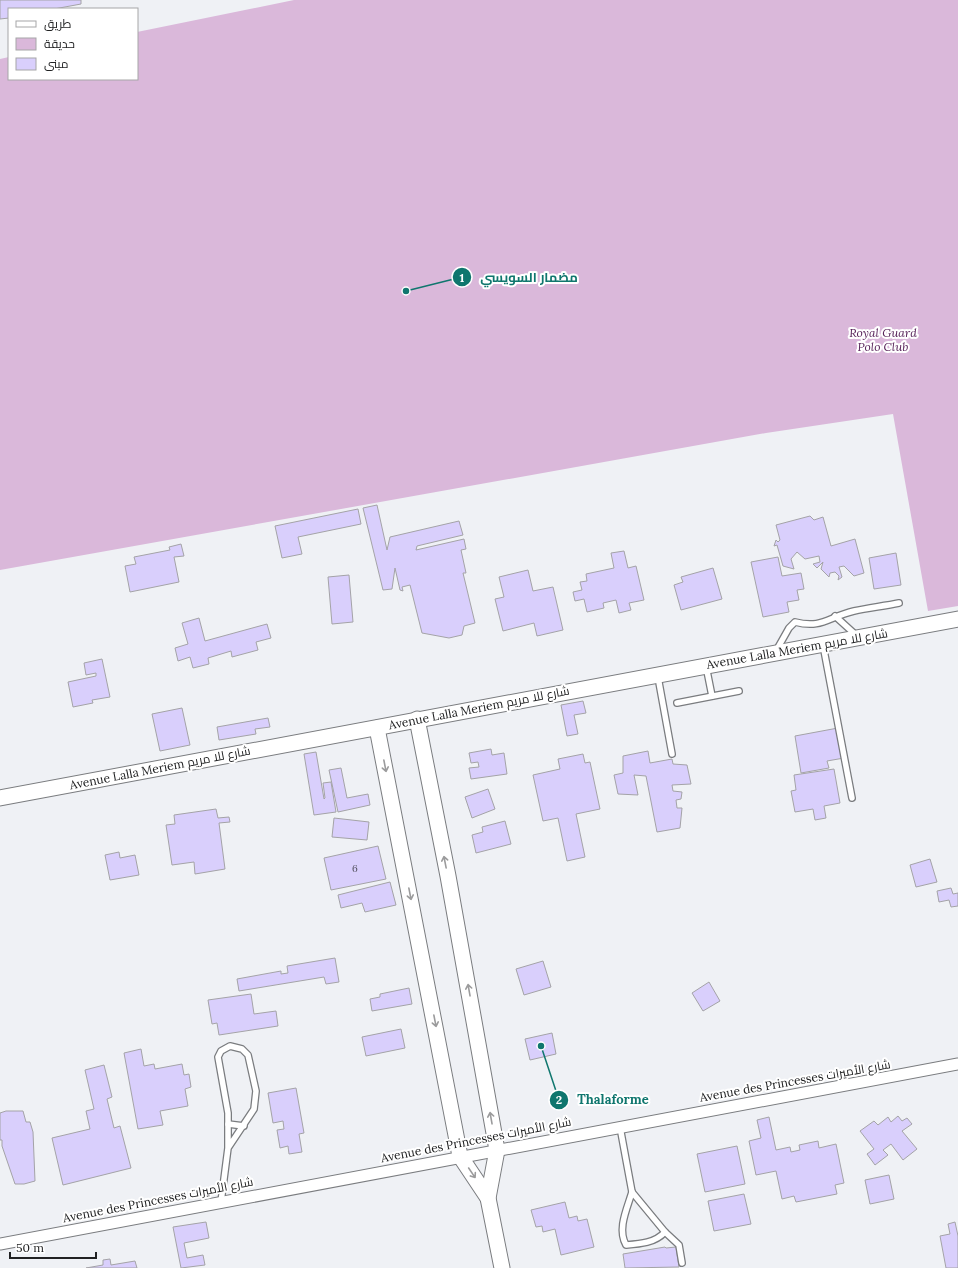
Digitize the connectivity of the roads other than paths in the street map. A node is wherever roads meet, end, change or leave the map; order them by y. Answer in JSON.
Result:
{"nodes":[{"id":1,"x":899,"y":603,"type":"dead end"},
{"id":2,"x":835,"y":616,"type":"junction"},
{"id":3,"x":958,"y":619,"type":"edge"},
{"id":4,"x":860,"y":638,"type":"junction"},
{"id":5,"x":823,"y":645,"type":"junction"},
{"id":6,"x":775,"y":653,"type":"junction"},
{"id":7,"x":706,"y":666,"type":"junction"},
{"id":8,"x":658,"y":674,"type":"junction"},
{"id":9,"x":739,"y":691,"type":"dead end"},
{"id":10,"x":712,"y":696,"type":"junction"},
{"id":11,"x":677,"y":703,"type":"dead end"},
{"id":12,"x":417,"y":719,"type":"junction"},
{"id":13,"x":377,"y":728,"type":"junction"},
{"id":14,"x":672,"y":754,"type":"dead end"},
{"id":15,"x":0,"y":798,"type":"edge"},
{"id":16,"x":852,"y":798,"type":"dead end"},
{"id":17,"x":958,"y":1064,"type":"edge"},
{"id":18,"x":228,"y":1124,"type":"junction"},
{"id":19,"x":244,"y":1126,"type":"junction"},
{"id":20,"x":620,"y":1126,"type":"junction"},
{"id":21,"x":228,"y":1148,"type":"junction"},
{"id":22,"x":497,"y":1150,"type":"junction"},
{"id":23,"x":460,"y":1156,"type":"junction"},
{"id":24,"x":632,"y":1192,"type":"junction"},
{"id":25,"x":488,"y":1198,"type":"junction"},
{"id":26,"x":221,"y":1202,"type":"junction"},
{"id":27,"x":665,"y":1232,"type":"junction"},
{"id":28,"x":0,"y":1244,"type":"edge"},
{"id":29,"x":682,"y":1263,"type":"dead end"},
{"id":30,"x":502,"y":1268,"type":"edge"}],
"edges":[{"from":1,"to":2,"type":"lane"},
{"from":2,"to":4,"type":"lane"},
{"from":2,"to":6,"type":"lane"},
{"from":3,"to":4,"type":"street","name":"Avenue Lalla Meriem شارع للا مريم"},
{"from":4,"to":5,"type":"street","name":"Avenue Lalla Meriem شارع للا مريم"},
{"from":5,"to":6,"type":"street","name":"Avenue Lalla Meriem شارع للا مريم"},
{"from":5,"to":16,"type":"lane"},
{"from":6,"to":7,"type":"street","name":"Avenue Lalla Meriem شارع للا مريم"},
{"from":7,"to":8,"type":"street","name":"Avenue Lalla Meriem شارع للا مريم"},
{"from":7,"to":10,"type":"lane"},
{"from":8,"to":12,"type":"street","name":"Avenue Lalla Meriem شارع للا مريم"},
{"from":8,"to":14,"type":"lane"},
{"from":9,"to":10,"type":"lane"},
{"from":10,"to":11,"type":"lane"},
{"from":12,"to":13,"type":"street","name":"Avenue Lalla Meriem شارع للا مريم"},
{"from":22,"to":12,"type":"street","one_way":true},
{"from":13,"to":15,"type":"street","name":"Avenue Lalla Meriem شارع للا مريم"},
{"from":13,"to":23,"type":"street","one_way":true},
{"from":17,"to":20,"type":"street","name":"Avenue des Princesses شارع الأميرات"},
{"from":18,"to":19,"type":"lane"},
{"from":18,"to":19,"type":"lane"},
{"from":18,"to":21,"type":"lane"},
{"from":19,"to":21,"type":"lane"},
{"from":20,"to":22,"type":"street","name":"Avenue des Princesses شارع الأميرات"},
{"from":20,"to":24,"type":"lane"},
{"from":21,"to":26,"type":"lane"},
{"from":22,"to":23,"type":"street","name":"Avenue des Princesses شارع الأميرات"},
{"from":22,"to":25,"type":"street"},
{"from":23,"to":25,"type":"street","one_way":true},
{"from":23,"to":26,"type":"street","name":"Avenue des Princesses شارع الأميرات"},
{"from":24,"to":27,"type":"lane"},
{"from":24,"to":27,"type":"lane"},
{"from":25,"to":30,"type":"street"},
{"from":26,"to":28,"type":"street","name":"Avenue des Princesses شارع الأميرات"},
{"from":27,"to":29,"type":"lane"}]}
